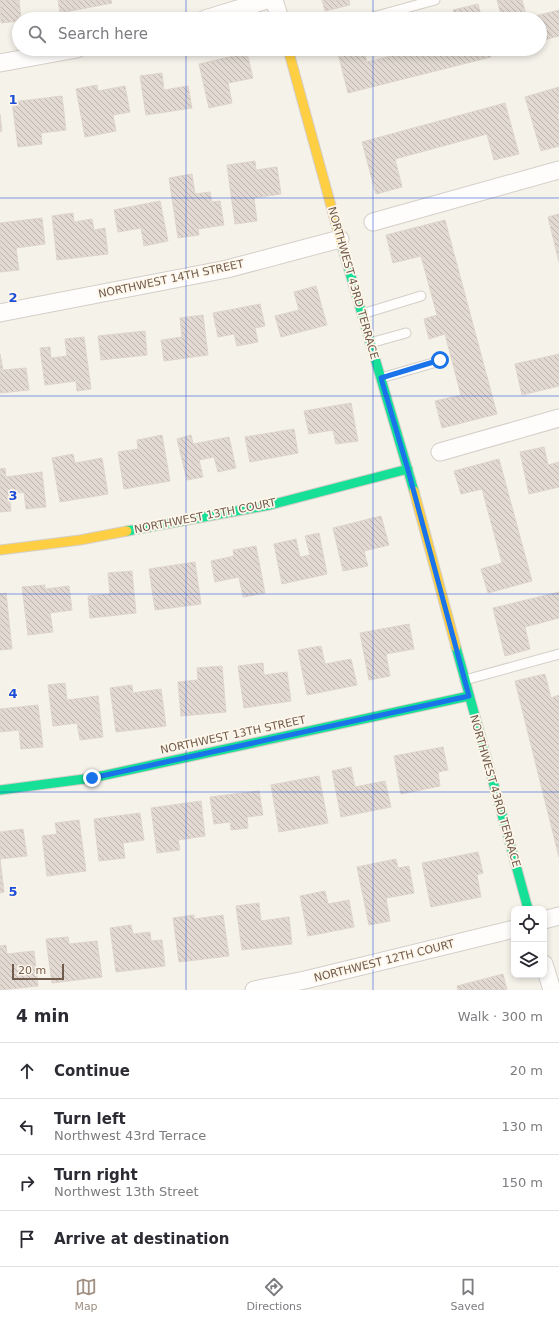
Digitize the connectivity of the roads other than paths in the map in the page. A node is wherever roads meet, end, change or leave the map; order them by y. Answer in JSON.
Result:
{"nodes":[{"id":1,"x":267,"y":0,"type":"edge"},
{"id":2,"x":274,"y":0,"type":"edge"},
{"id":3,"x":435,"y":0,"type":"edge"},
{"id":4,"x":228,"y":12,"type":"edge"},
{"id":5,"x":278,"y":12,"type":"edge"},
{"id":6,"x":391,"y":12,"type":"edge"},
{"id":7,"x":38,"y":56,"type":"edge"},
{"id":8,"x":290,"y":56,"type":"edge"},
{"id":9,"x":0,"y":63,"type":"edge"},
{"id":10,"x":559,"y":170,"type":"edge"},
{"id":11,"x":373,"y":222,"type":"dead end"},
{"id":12,"x":340,"y":240,"type":"junction"},
{"id":13,"x":421,"y":296,"type":"dead end"},
{"id":14,"x":0,"y":313,"type":"edge"},
{"id":15,"x":362,"y":314,"type":"junction"},
{"id":16,"x":406,"y":333,"type":"dead end"},
{"id":17,"x":370,"y":343,"type":"junction"},
{"id":18,"x":440,"y":360,"type":"dead end"},
{"id":19,"x":381,"y":378,"type":"junction"},
{"id":20,"x":559,"y":418,"type":"edge"},
{"id":21,"x":440,"y":452,"type":"dead end"},
{"id":22,"x":408,"y":470,"type":"junction"},
{"id":23,"x":0,"y":550,"type":"edge"},
{"id":24,"x":559,"y":654,"type":"edge"},
{"id":25,"x":465,"y":680,"type":"junction"},
{"id":26,"x":469,"y":696,"type":"junction"},
{"id":27,"x":0,"y":790,"type":"edge"},
{"id":28,"x":527,"y":906,"type":"edge"},
{"id":29,"x":559,"y":916,"type":"edge"},
{"id":30,"x":547,"y":919,"type":"edge"},
{"id":31,"x":511,"y":930,"type":"edge"},
{"id":32,"x":547,"y":974,"type":"edge"},
{"id":33,"x":254,"y":990,"type":"edge"},
{"id":34,"x":552,"y":990,"type":"edge"}],
"edges":[{"from":1,"to":4,"type":"street"},
{"from":2,"to":5,"type":"street"},
{"from":3,"to":6,"type":"lane"},
{"from":7,"to":9,"type":"street"},
{"from":8,"to":12,"type":"street","name":"NORTHWEST 43RD TERRACE"},
{"from":10,"to":11,"type":"street"},
{"from":12,"to":14,"type":"street","name":"NORTHWEST 14TH STREET"},
{"from":12,"to":15,"type":"street","name":"NORTHWEST 43RD TERRACE"},
{"from":13,"to":15,"type":"lane"},
{"from":15,"to":17,"type":"street","name":"NORTHWEST 43RD TERRACE"},
{"from":16,"to":17,"type":"lane"},
{"from":17,"to":19,"type":"street","name":"NORTHWEST 43RD TERRACE"},
{"from":18,"to":19,"type":"lane"},
{"from":19,"to":22,"type":"street","name":"NORTHWEST 43RD TERRACE"},
{"from":20,"to":21,"type":"street"},
{"from":22,"to":23,"type":"street","name":"NORTHWEST 13TH COURT"},
{"from":22,"to":25,"type":"street","name":"NORTHWEST 43RD TERRACE"},
{"from":24,"to":25,"type":"lane"},
{"from":25,"to":26,"type":"street","name":"NORTHWEST 43RD TERRACE"},
{"from":26,"to":27,"type":"street","name":"NORTHWEST 13TH STREET"},
{"from":26,"to":28,"type":"street","name":"NORTHWEST 43RD TERRACE"},
{"from":29,"to":30,"type":"street"},
{"from":31,"to":33,"type":"street","name":"NORTHWEST 12TH COURT"},
{"from":32,"to":34,"type":"street"}]}
